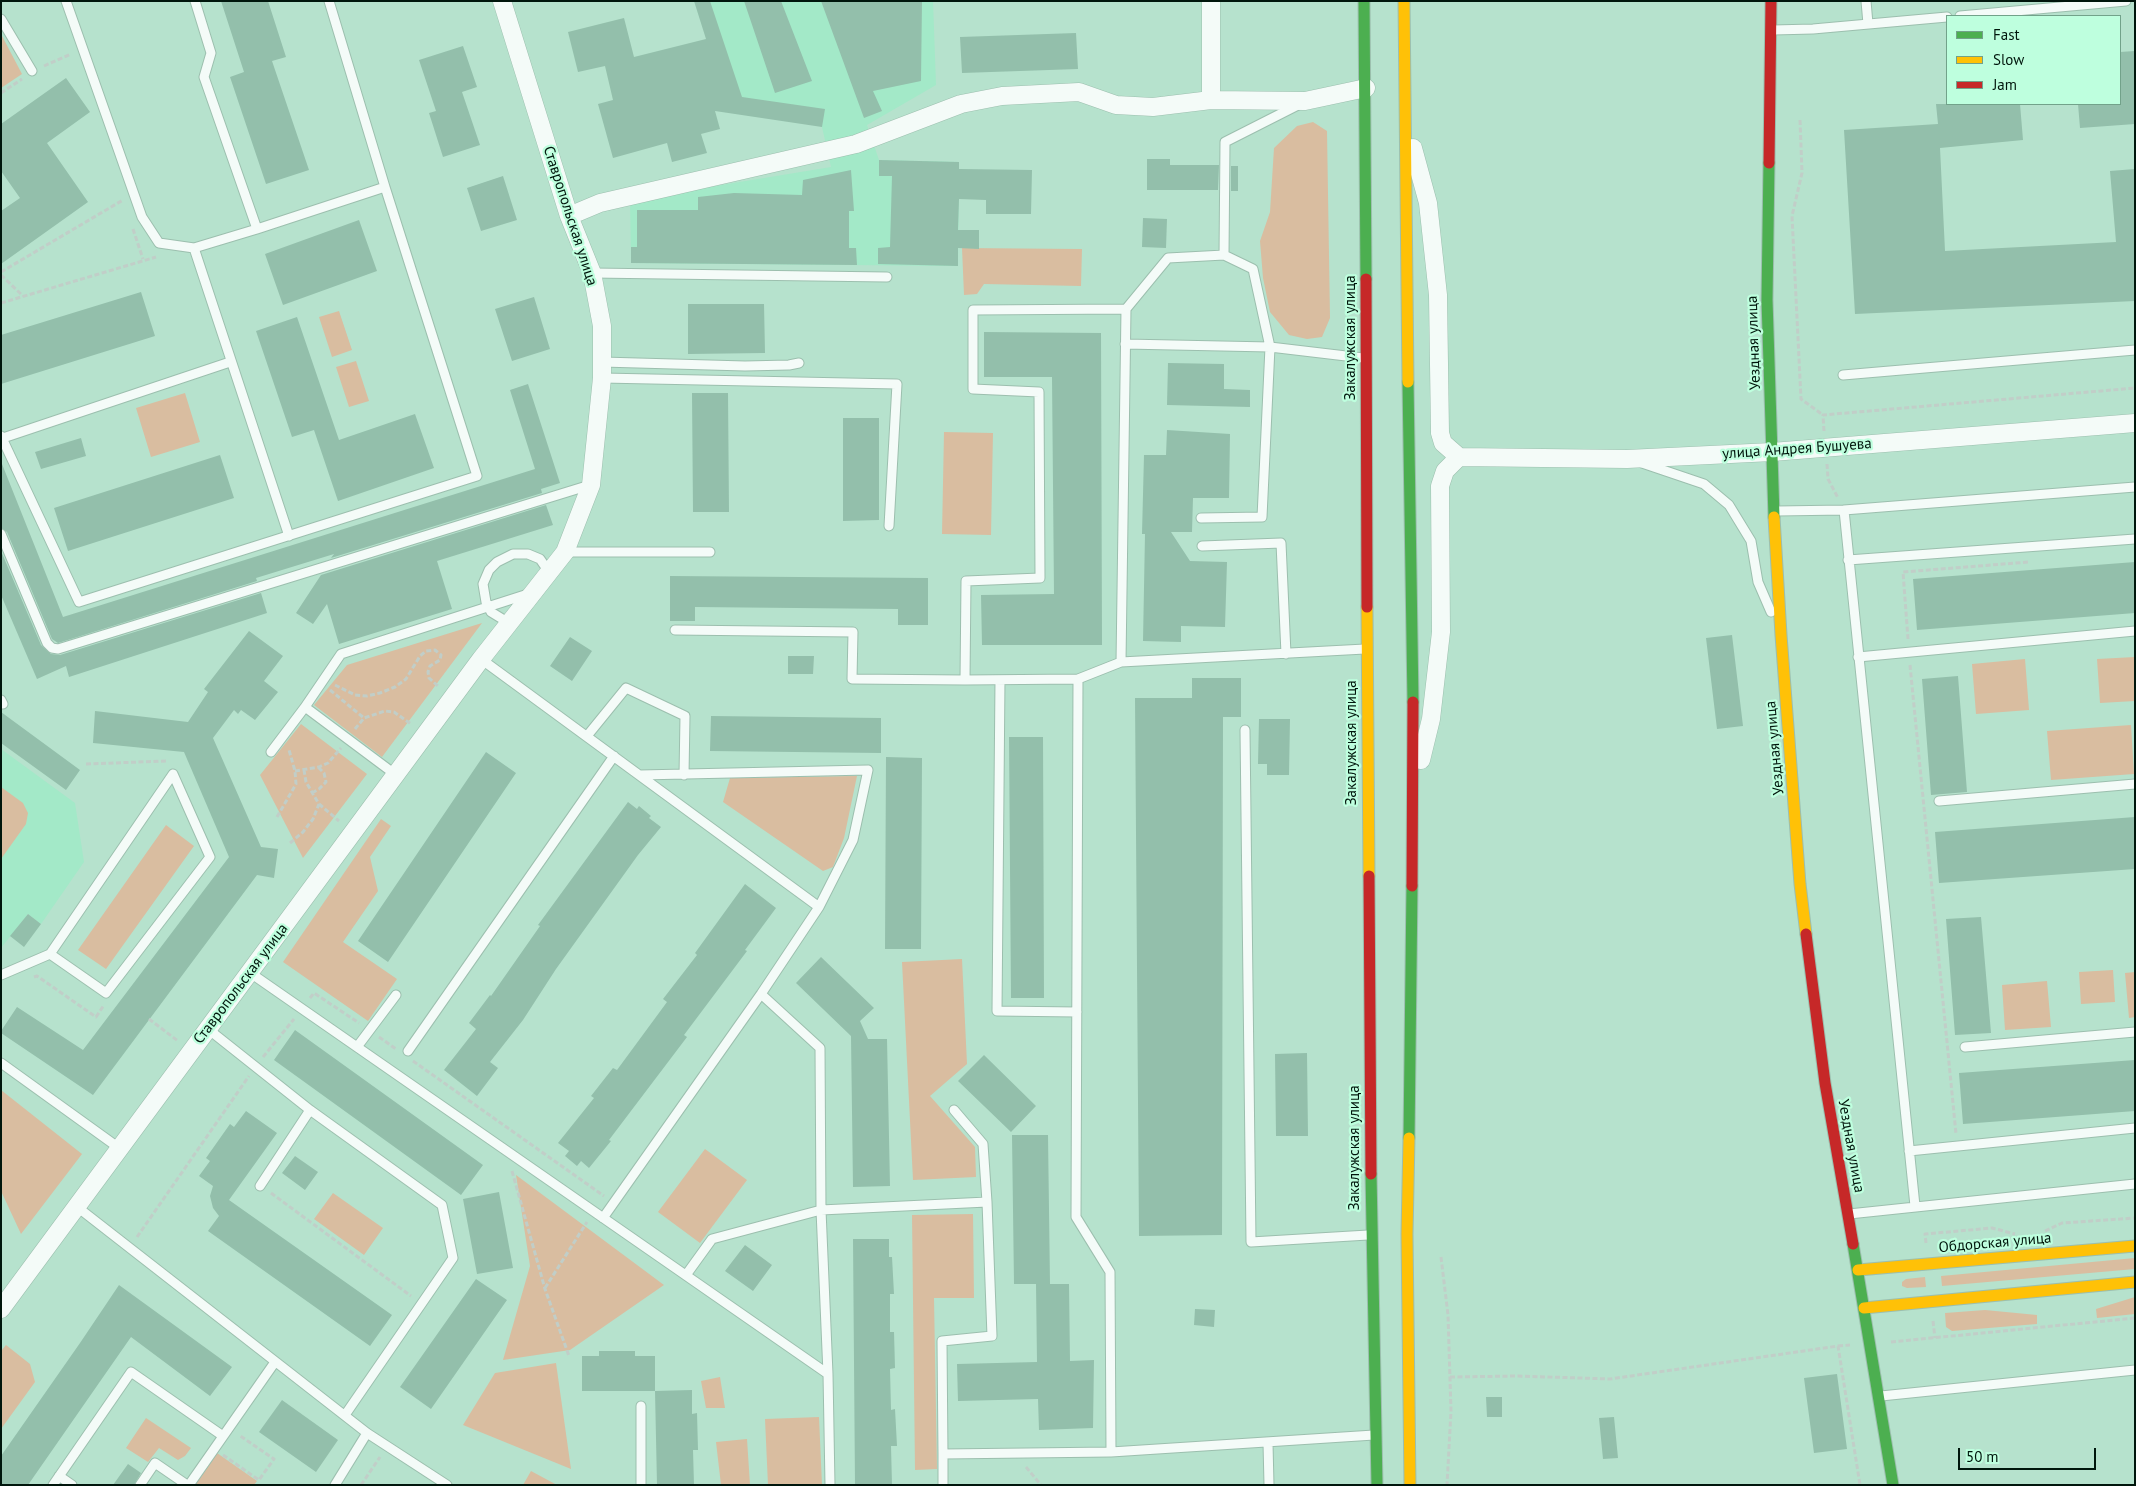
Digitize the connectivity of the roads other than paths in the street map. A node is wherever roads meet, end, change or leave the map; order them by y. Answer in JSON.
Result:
{"nodes":[{"id":1,"x":66,"y":1,"type":"edge"},
{"id":2,"x":195,"y":1,"type":"edge"},
{"id":3,"x":329,"y":1,"type":"edge"},
{"id":4,"x":502,"y":1,"type":"edge"},
{"id":5,"x":1211,"y":1,"type":"edge"},
{"id":6,"x":1364,"y":1,"type":"edge"},
{"id":7,"x":1404,"y":1,"type":"edge"},
{"id":8,"x":1771,"y":1,"type":"edge"},
{"id":9,"x":1866,"y":1,"type":"edge"},
{"id":10,"x":2126,"y":1,"type":"edge"},
{"id":11,"x":1971,"y":15,"type":"edge"},
{"id":12,"x":1946,"y":17,"type":"edge"},
{"id":13,"x":1,"y":19,"type":"edge"},
{"id":14,"x":1868,"y":24,"type":"junction"},
{"id":15,"x":1771,"y":30,"type":"junction"},
{"id":16,"x":32,"y":72,"type":"dead end"},
{"id":17,"x":1366,"y":88,"type":"junction"},
{"id":18,"x":1211,"y":100,"type":"junction"},
{"id":19,"x":1305,"y":101,"type":"junction"},
{"id":20,"x":1404,"y":114,"type":"junction"},
{"id":21,"x":385,"y":187,"type":"junction"},
{"id":22,"x":569,"y":216,"type":"junction"},
{"id":23,"x":257,"y":229,"type":"junction"},
{"id":24,"x":194,"y":248,"type":"junction"},
{"id":25,"x":1224,"y":255,"type":"junction"},
{"id":26,"x":592,"y":273,"type":"junction"},
{"id":27,"x":887,"y":277,"type":"dead end"},
{"id":28,"x":1126,"y":309,"type":"junction"},
{"id":29,"x":1125,"y":344,"type":"junction"},
{"id":30,"x":1270,"y":348,"type":"junction"},
{"id":31,"x":2135,"y":350,"type":"edge"},
{"id":32,"x":1366,"y":358,"type":"junction"},
{"id":33,"x":230,"y":362,"type":"junction"},
{"id":34,"x":799,"y":363,"type":"dead end"},
{"id":35,"x":602,"y":370,"type":"junction"},
{"id":36,"x":1843,"y":375,"type":"dead end"},
{"id":37,"x":2135,"y":423,"type":"edge"},
{"id":38,"x":2,"y":437,"type":"edge"},
{"id":39,"x":1772,"y":452,"type":"junction"},
{"id":40,"x":1459,"y":457,"type":"junction"},
{"id":41,"x":1627,"y":459,"type":"junction"},
{"id":42,"x":591,"y":485,"type":"junction"},
{"id":43,"x":2135,"y":487,"type":"edge"},
{"id":44,"x":1844,"y":510,"type":"junction"},
{"id":45,"x":1774,"y":511,"type":"junction"},
{"id":46,"x":1201,"y":518,"type":"dead end"},
{"id":47,"x":889,"y":526,"type":"dead end"},
{"id":48,"x":1,"y":534,"type":"edge"},
{"id":49,"x":288,"y":536,"type":"junction"},
{"id":50,"x":2135,"y":539,"type":"edge"},
{"id":51,"x":1202,"y":546,"type":"dead end"},
{"id":52,"x":565,"y":552,"type":"junction"},
{"id":53,"x":710,"y":552,"type":"dead end"},
{"id":54,"x":1848,"y":560,"type":"junction"},
{"id":55,"x":549,"y":572,"type":"junction"},
{"id":56,"x":532,"y":593,"type":"junction"},
{"id":57,"x":489,"y":606,"type":"junction"},
{"id":58,"x":509,"y":623,"type":"junction"},
{"id":59,"x":675,"y":630,"type":"dead end"},
{"id":60,"x":2135,"y":631,"type":"edge"},
{"id":61,"x":1781,"y":635,"type":"junction"},
{"id":62,"x":1367,"y":649,"type":"junction"},
{"id":63,"x":1286,"y":654,"type":"junction"},
{"id":64,"x":1858,"y":657,"type":"junction"},
{"id":65,"x":482,"y":659,"type":"junction"},
{"id":66,"x":1121,"y":662,"type":"junction"},
{"id":67,"x":965,"y":680,"type":"junction"},
{"id":68,"x":1000,"y":680,"type":"junction"},
{"id":69,"x":1078,"y":680,"type":"junction"},
{"id":70,"x":305,"y":706,"type":"junction"},
{"id":71,"x":1245,"y":730,"type":"dead end"},
{"id":72,"x":587,"y":736,"type":"junction"},
{"id":73,"x":271,"y":752,"type":"dead end"},
{"id":74,"x":614,"y":756,"type":"junction"},
{"id":75,"x":396,"y":775,"type":"junction"},
{"id":76,"x":640,"y":775,"type":"junction"},
{"id":77,"x":684,"y":775,"type":"junction"},
{"id":78,"x":2135,"y":784,"type":"edge"},
{"id":79,"x":1414,"y":789,"type":"junction"},
{"id":80,"x":1939,"y":801,"type":"dead end"},
{"id":81,"x":819,"y":907,"type":"junction"},
{"id":82,"x":50,"y":954,"type":"junction"},
{"id":83,"x":249,"y":972,"type":"junction"},
{"id":84,"x":1,"y":975,"type":"edge"},
{"id":85,"x":762,"y":994,"type":"junction"},
{"id":86,"x":396,"y":996,"type":"dead end"},
{"id":87,"x":1077,"y":1012,"type":"junction"},
{"id":88,"x":208,"y":1029,"type":"junction"},
{"id":89,"x":2135,"y":1032,"type":"edge"},
{"id":90,"x":356,"y":1047,"type":"junction"},
{"id":91,"x":1965,"y":1047,"type":"dead end"},
{"id":92,"x":407,"y":1054,"type":"road end"},
{"id":93,"x":1,"y":1063,"type":"edge"},
{"id":94,"x":310,"y":1110,"type":"junction"},
{"id":95,"x":954,"y":1110,"type":"dead end"},
{"id":96,"x":2135,"y":1128,"type":"edge"},
{"id":97,"x":119,"y":1148,"type":"junction"},
{"id":98,"x":1909,"y":1151,"type":"junction"},
{"id":99,"x":2135,"y":1184,"type":"edge"},
{"id":100,"x":260,"y":1186,"type":"road end"},
{"id":101,"x":987,"y":1202,"type":"junction"},
{"id":102,"x":76,"y":1206,"type":"junction"},
{"id":103,"x":1915,"y":1206,"type":"junction"},
{"id":104,"x":821,"y":1210,"type":"junction"},
{"id":105,"x":1848,"y":1214,"type":"junction"},
{"id":106,"x":603,"y":1218,"type":"junction"},
{"id":107,"x":1371,"y":1235,"type":"junction"},
{"id":108,"x":2135,"y":1246,"type":"edge"},
{"id":109,"x":1858,"y":1270,"type":"junction"},
{"id":110,"x":686,"y":1275,"type":"junction"},
{"id":111,"x":2135,"y":1282,"type":"edge"},
{"id":112,"x":1,"y":1308,"type":"edge"},
{"id":113,"x":1864,"y":1308,"type":"junction"},
{"id":114,"x":275,"y":1362,"type":"junction"},
{"id":115,"x":2135,"y":1370,"type":"edge"},
{"id":116,"x":828,"y":1374,"type":"junction"},
{"id":117,"x":1878,"y":1396,"type":"junction"},
{"id":118,"x":641,"y":1406,"type":"dead end"},
{"id":119,"x":345,"y":1415,"type":"junction"},
{"id":120,"x":367,"y":1433,"type":"junction"},
{"id":121,"x":1376,"y":1435,"type":"junction"},
{"id":122,"x":223,"y":1436,"type":"junction"},
{"id":123,"x":1268,"y":1443,"type":"junction"},
{"id":124,"x":1111,"y":1452,"type":"junction"},
{"id":125,"x":943,"y":1454,"type":"junction"},
{"id":126,"x":60,"y":1476,"type":"junction"},
{"id":127,"x":53,"y":1485,"type":"edge"},
{"id":128,"x":72,"y":1485,"type":"edge"},
{"id":129,"x":140,"y":1485,"type":"edge"},
{"id":130,"x":188,"y":1485,"type":"edge"},
{"id":131,"x":335,"y":1485,"type":"edge"},
{"id":132,"x":447,"y":1485,"type":"edge"},
{"id":133,"x":641,"y":1485,"type":"edge"},
{"id":134,"x":830,"y":1485,"type":"edge"},
{"id":135,"x":943,"y":1485,"type":"edge"},
{"id":136,"x":1269,"y":1485,"type":"edge"},
{"id":137,"x":1377,"y":1485,"type":"edge"},
{"id":138,"x":1410,"y":1485,"type":"edge"},
{"id":139,"x":1893,"y":1485,"type":"edge"}],
"edges":[{"from":1,"to":24,"type":"lane"},
{"from":2,"to":23,"type":"lane"},
{"from":3,"to":21,"type":"lane"},
{"from":4,"to":22,"type":"street","name":"Ставропольская улица"},
{"from":5,"to":18,"type":"street"},
{"from":6,"to":17,"type":"main road","name":"Закалужская улица"},
{"from":7,"to":20,"type":"main road"},
{"from":8,"to":15,"type":"main road","name":"Уездная улица"},
{"from":9,"to":14,"type":"lane"},
{"from":10,"to":11,"type":"lane"},
{"from":12,"to":14,"type":"lane"},
{"from":13,"to":16,"type":"lane"},
{"from":14,"to":15,"type":"lane"},
{"from":15,"to":39,"type":"main road","name":"Уездная улица"},
{"from":17,"to":19,"type":"street"},
{"from":17,"to":32,"type":"main road","name":"Закалужская улица"},
{"from":18,"to":19,"type":"street"},
{"from":18,"to":22,"type":"street"},
{"from":19,"to":25,"type":"lane"},
{"from":20,"to":40,"type":"street"},
{"from":20,"to":79,"type":"main road"},
{"from":21,"to":23,"type":"lane"},
{"from":21,"to":49,"type":"lane"},
{"from":22,"to":26,"type":"street","name":"Ставропольская улица"},
{"from":23,"to":24,"type":"lane"},
{"from":24,"to":33,"type":"lane"},
{"from":25,"to":28,"type":"lane"},
{"from":25,"to":30,"type":"lane"},
{"from":26,"to":27,"type":"lane"},
{"from":26,"to":35,"type":"street","name":"Ставропольская улица"},
{"from":28,"to":29,"type":"lane"},
{"from":28,"to":67,"type":"lane"},
{"from":29,"to":30,"type":"lane"},
{"from":29,"to":66,"type":"lane"},
{"from":30,"to":32,"type":"lane"},
{"from":30,"to":46,"type":"lane"},
{"from":31,"to":36,"type":"lane"},
{"from":32,"to":62,"type":"main road","name":"Закалужская улица"},
{"from":33,"to":38,"type":"lane"},
{"from":33,"to":49,"type":"lane"},
{"from":34,"to":35,"type":"lane"},
{"from":35,"to":42,"type":"street","name":"Ставропольская улица"},
{"from":35,"to":47,"type":"lane"},
{"from":37,"to":39,"type":"street","name":"улица Андрея Бушуева"},
{"from":38,"to":49,"type":"lane"},
{"from":39,"to":41,"type":"street","name":"улица Андрея Бушуева"},
{"from":39,"to":45,"type":"main road","name":"Уездная улица"},
{"from":40,"to":41,"type":"street","name":"улица Андрея Бушуева"},
{"from":40,"to":79,"type":"street"},
{"from":41,"to":61,"type":"lane"},
{"from":42,"to":48,"type":"lane"},
{"from":42,"to":52,"type":"street","name":"Ставропольская улица"},
{"from":43,"to":44,"type":"lane"},
{"from":44,"to":45,"type":"lane"},
{"from":44,"to":54,"type":"lane"},
{"from":45,"to":61,"type":"main road","name":"Уездная улица"},
{"from":50,"to":54,"type":"lane"},
{"from":51,"to":63,"type":"lane"},
{"from":52,"to":53,"type":"lane"},
{"from":52,"to":55,"type":"street","name":"Ставропольская улица"},
{"from":54,"to":64,"type":"lane"},
{"from":55,"to":56,"type":"street","name":"Ставропольская улица"},
{"from":55,"to":57,"type":"lane"},
{"from":56,"to":57,"type":"lane"},
{"from":56,"to":58,"type":"street","name":"Ставропольская улица"},
{"from":57,"to":58,"type":"lane"},
{"from":57,"to":70,"type":"lane"},
{"from":58,"to":65,"type":"street","name":"Ставропольская улица"},
{"from":59,"to":67,"type":"lane"},
{"from":60,"to":64,"type":"lane"},
{"from":61,"to":105,"type":"main road","name":"Уездная улица"},
{"from":62,"to":63,"type":"lane"},
{"from":62,"to":107,"type":"main road","name":"Закалужская улица"},
{"from":63,"to":66,"type":"lane"},
{"from":64,"to":98,"type":"lane"},
{"from":65,"to":72,"type":"lane"},
{"from":65,"to":75,"type":"street","name":"Ставропольская улица"},
{"from":66,"to":69,"type":"lane"},
{"from":67,"to":68,"type":"lane"},
{"from":68,"to":69,"type":"lane"},
{"from":68,"to":87,"type":"lane"},
{"from":69,"to":87,"type":"lane"},
{"from":70,"to":73,"type":"lane"},
{"from":70,"to":75,"type":"lane"},
{"from":71,"to":107,"type":"lane"},
{"from":72,"to":74,"type":"lane"},
{"from":72,"to":77,"type":"lane"},
{"from":74,"to":76,"type":"lane"},
{"from":74,"to":92,"type":"lane"},
{"from":75,"to":83,"type":"street","name":"Ставропольская улица"},
{"from":76,"to":77,"type":"lane"},
{"from":76,"to":81,"type":"lane"},
{"from":77,"to":81,"type":"lane"},
{"from":78,"to":80,"type":"lane"},
{"from":79,"to":138,"type":"main road"},
{"from":81,"to":85,"type":"lane"},
{"from":82,"to":82,"type":"lane"},
{"from":82,"to":84,"type":"lane"},
{"from":83,"to":88,"type":"street","name":"Ставропольская улица"},
{"from":83,"to":90,"type":"lane"},
{"from":85,"to":104,"type":"lane"},
{"from":85,"to":106,"type":"lane"},
{"from":86,"to":90,"type":"lane"},
{"from":87,"to":124,"type":"lane"},
{"from":88,"to":94,"type":"lane"},
{"from":88,"to":97,"type":"street","name":"Ставропольская улица"},
{"from":89,"to":91,"type":"lane"},
{"from":90,"to":106,"type":"lane"},
{"from":93,"to":97,"type":"lane"},
{"from":94,"to":100,"type":"lane"},
{"from":94,"to":119,"type":"lane"},
{"from":95,"to":101,"type":"lane"},
{"from":96,"to":98,"type":"lane"},
{"from":97,"to":102,"type":"street","name":"Ставропольская улица"},
{"from":98,"to":103,"type":"lane"},
{"from":99,"to":103,"type":"lane"},
{"from":101,"to":104,"type":"lane"},
{"from":101,"to":125,"type":"lane"},
{"from":102,"to":112,"type":"street","name":"Ставропольская улица"},
{"from":102,"to":114,"type":"lane"},
{"from":103,"to":105,"type":"lane"},
{"from":104,"to":110,"type":"lane"},
{"from":104,"to":116,"type":"lane"},
{"from":105,"to":109,"type":"main road","name":"Уездная улица"},
{"from":106,"to":110,"type":"lane"},
{"from":107,"to":121,"type":"main road","name":"Закалужская улица"},
{"from":108,"to":109,"type":"main road","name":"Обдорская улица"},
{"from":109,"to":113,"type":"main road","name":"Уездная улица"},
{"from":110,"to":116,"type":"lane"},
{"from":111,"to":113,"type":"main road"},
{"from":113,"to":117,"type":"main road","name":"Уездная улица"},
{"from":114,"to":119,"type":"lane"},
{"from":114,"to":122,"type":"lane"},
{"from":115,"to":117,"type":"lane"},
{"from":116,"to":134,"type":"lane"},
{"from":117,"to":139,"type":"main road","name":"Уездная улица"},
{"from":118,"to":133,"type":"lane"},
{"from":119,"to":120,"type":"lane"},
{"from":120,"to":131,"type":"lane"},
{"from":120,"to":132,"type":"lane"},
{"from":121,"to":123,"type":"lane"},
{"from":121,"to":137,"type":"main road","name":"Закалужская улица"},
{"from":122,"to":126,"type":"lane"},
{"from":122,"to":130,"type":"lane"},
{"from":123,"to":124,"type":"lane"},
{"from":123,"to":136,"type":"lane"},
{"from":124,"to":125,"type":"lane"},
{"from":125,"to":135,"type":"lane"},
{"from":126,"to":127,"type":"lane"},
{"from":126,"to":128,"type":"lane"},
{"from":129,"to":130,"type":"lane"}]}
